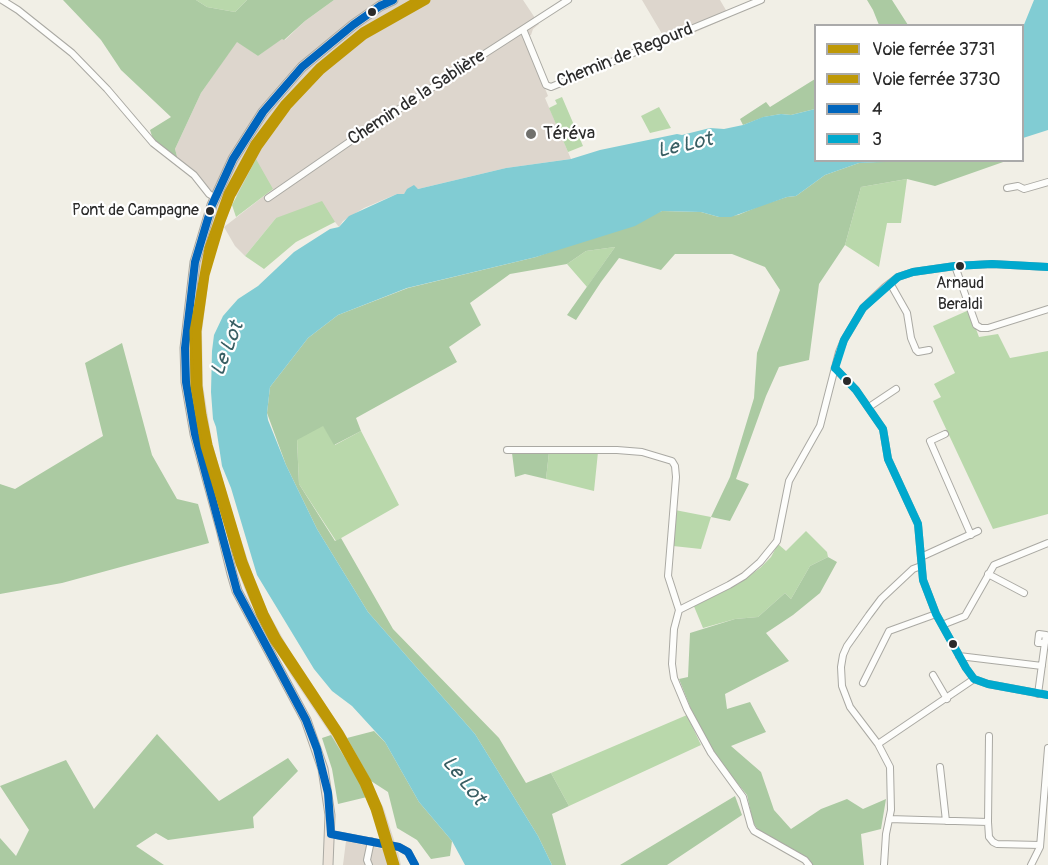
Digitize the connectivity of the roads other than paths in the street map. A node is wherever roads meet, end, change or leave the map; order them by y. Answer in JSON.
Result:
{"nodes":[{"id":1,"x":2,"y":0,"type":"edge"},
{"id":2,"x":393,"y":0,"type":"edge"},
{"id":3,"x":568,"y":0,"type":"edge"},
{"id":4,"x":761,"y":0,"type":"edge"},
{"id":5,"x":523,"y":28,"type":"junction"},
{"id":6,"x":1048,"y":182,"type":"edge"},
{"id":7,"x":1007,"y":188,"type":"dead end"},
{"id":8,"x":214,"y":197,"type":"junction"},
{"id":9,"x":268,"y":198,"type":"dead end"},
{"id":10,"x":955,"y":266,"type":"junction"},
{"id":11,"x":1048,"y":267,"type":"edge"},
{"id":12,"x":890,"y":283,"type":"junction"},
{"id":13,"x":1048,"y":309,"type":"edge"},
{"id":14,"x":929,"y":350,"type":"dead end"},
{"id":15,"x":835,"y":369,"type":"junction"},
{"id":16,"x":896,"y":389,"type":"dead end"},
{"id":17,"x":869,"y":407,"type":"junction"},
{"id":18,"x":945,"y":434,"type":"dead end"},
{"id":19,"x":507,"y":450,"type":"dead end"},
{"id":20,"x":978,"y":531,"type":"dead end"},
{"id":21,"x":971,"y":535,"type":"junction"},
{"id":22,"x":1046,"y":545,"type":"edge"},
{"id":23,"x":921,"y":557,"type":"junction"},
{"id":24,"x":921,"y":566,"type":"junction"},
{"id":25,"x":988,"y":574,"type":"junction"},
{"id":26,"x":1024,"y":593,"type":"dead end"},
{"id":27,"x":679,"y":610,"type":"junction"},
{"id":28,"x":936,"y":614,"type":"junction"},
{"id":29,"x":942,"y":625,"type":"junction"},
{"id":30,"x":1045,"y":644,"type":"dead end"},
{"id":31,"x":959,"y":656,"type":"junction"},
{"id":32,"x":1042,"y":666,"type":"junction"},
{"id":33,"x":933,"y":675,"type":"dead end"},
{"id":34,"x":974,"y":679,"type":"junction"},
{"id":35,"x":863,"y":683,"type":"dead end"},
{"id":36,"x":1038,"y":694,"type":"junction"},
{"id":37,"x":1048,"y":695,"type":"edge"},
{"id":38,"x":947,"y":699,"type":"junction"},
{"id":39,"x":988,"y":736,"type":"dead end"},
{"id":40,"x":878,"y":744,"type":"junction"},
{"id":41,"x":1048,"y":748,"type":"edge"},
{"id":42,"x":940,"y":767,"type":"dead end"},
{"id":43,"x":889,"y":819,"type":"junction"},
{"id":44,"x":946,"y":820,"type":"junction"},
{"id":45,"x":988,"y":822,"type":"junction"},
{"id":46,"x":331,"y":834,"type":"junction"},
{"id":47,"x":371,"y":841,"type":"junction"},
{"id":48,"x":1040,"y":845,"type":"junction"},
{"id":49,"x":328,"y":865,"type":"edge"},
{"id":50,"x":369,"y":865,"type":"edge"},
{"id":51,"x":415,"y":865,"type":"edge"},
{"id":52,"x":809,"y":865,"type":"edge"},
{"id":53,"x":884,"y":865,"type":"edge"},
{"id":54,"x":1031,"y":865,"type":"edge"}],
"edges":[{"from":1,"to":8,"type":"street"},
{"from":2,"to":8,"type":"main road"},
{"from":3,"to":5,"type":"street","name":"Chemin de la Sablière"},
{"from":4,"to":5,"type":"street","name":"Chemin de Regourd"},
{"from":5,"to":9,"type":"street","name":"Chemin de la Sablière"},
{"from":6,"to":7,"type":"street"},
{"from":8,"to":46,"type":"main road"},
{"from":10,"to":11,"type":"street"},
{"from":10,"to":12,"type":"street"},
{"from":10,"to":13,"type":"street"},
{"from":12,"to":14,"type":"street"},
{"from":12,"to":15,"type":"street"},
{"from":15,"to":17,"type":"street"},
{"from":15,"to":27,"type":"street"},
{"from":16,"to":17,"type":"street"},
{"from":17,"to":23,"type":"street"},
{"from":18,"to":21,"type":"street"},
{"from":19,"to":27,"type":"street"},
{"from":20,"to":21,"type":"street"},
{"from":21,"to":23,"type":"street"},
{"from":22,"to":25,"type":"street"},
{"from":23,"to":24,"type":"street"},
{"from":24,"to":28,"type":"street"},
{"from":24,"to":40,"type":"street"},
{"from":25,"to":26,"type":"street"},
{"from":25,"to":29,"type":"street"},
{"from":27,"to":52,"type":"street"},
{"from":28,"to":29,"type":"street"},
{"from":28,"to":35,"type":"street"},
{"from":29,"to":31,"type":"street"},
{"from":30,"to":32,"type":"street"},
{"from":31,"to":32,"type":"street"},
{"from":31,"to":34,"type":"street"},
{"from":32,"to":36,"type":"street"},
{"from":33,"to":38,"type":"street"},
{"from":34,"to":36,"type":"street"},
{"from":34,"to":38,"type":"street"},
{"from":36,"to":37,"type":"street"},
{"from":38,"to":40,"type":"street"},
{"from":39,"to":45,"type":"street"},
{"from":40,"to":43,"type":"street"},
{"from":41,"to":48,"type":"street"},
{"from":42,"to":44,"type":"street"},
{"from":43,"to":44,"type":"street"},
{"from":43,"to":53,"type":"street"},
{"from":44,"to":45,"type":"street"},
{"from":45,"to":48,"type":"street"},
{"from":46,"to":47,"type":"street"},
{"from":46,"to":49,"type":"main road"},
{"from":47,"to":50,"type":"street"},
{"from":47,"to":51,"type":"street"},
{"from":48,"to":54,"type":"street"}]}
